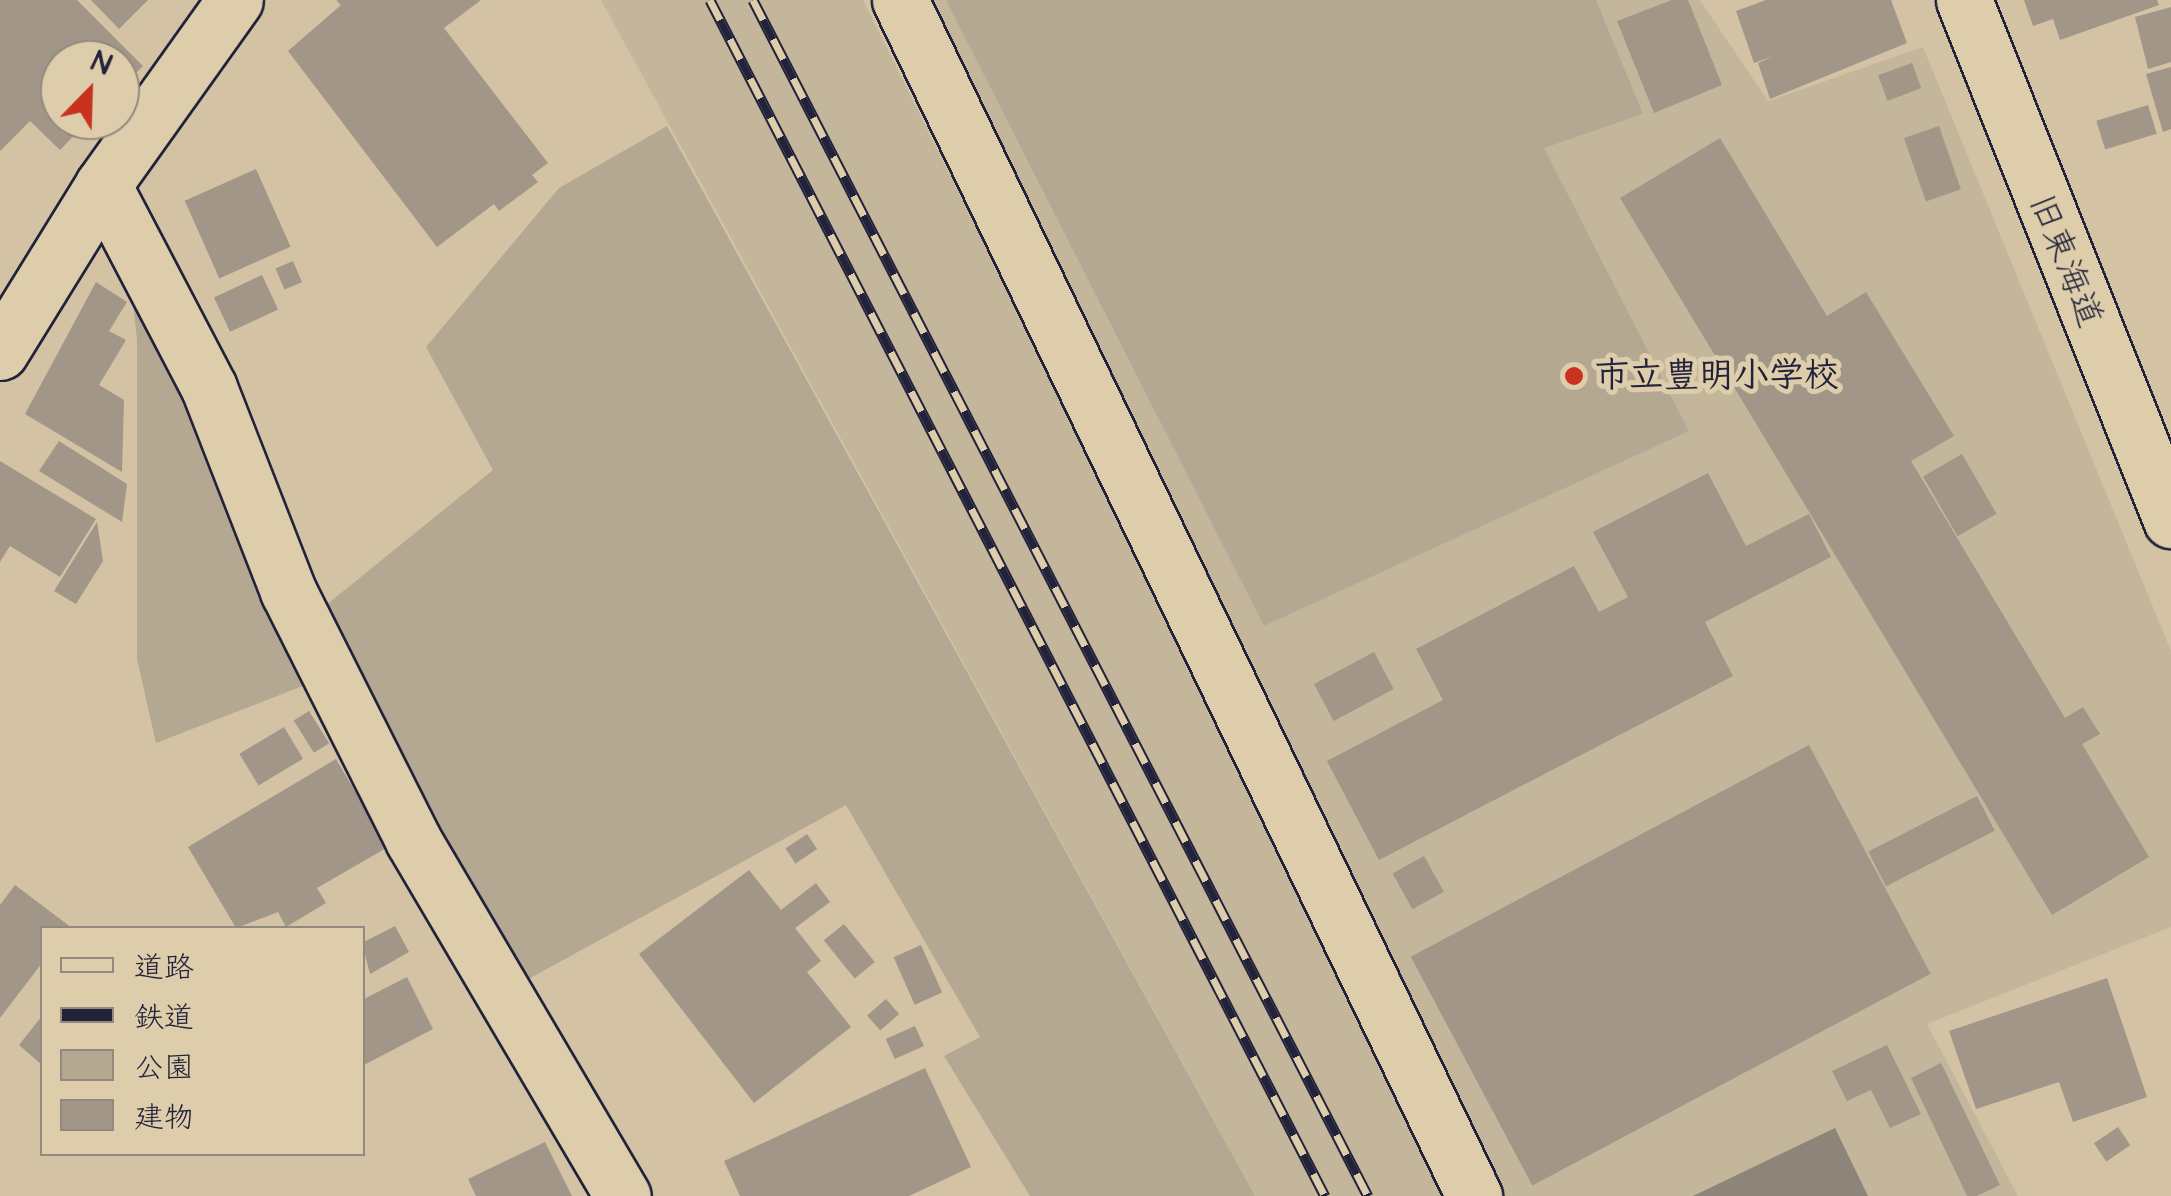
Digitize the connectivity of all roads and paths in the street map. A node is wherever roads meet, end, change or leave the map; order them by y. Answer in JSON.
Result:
{"nodes":[{"id":1,"x":236,"y":0,"type":"edge"},
{"id":2,"x":900,"y":0,"type":"edge"},
{"id":3,"x":1964,"y":0,"type":"edge"},
{"id":4,"x":102,"y":186,"type":"junction"},
{"id":5,"x":0,"y":352,"type":"edge"},
{"id":6,"x":2171,"y":520,"type":"edge"},
{"id":7,"x":623,"y":1196,"type":"edge"},
{"id":8,"x":1474,"y":1196,"type":"edge"}],
"edges":[{"from":1,"to":4,"type":"street"},
{"from":2,"to":8,"type":"street"},
{"from":3,"to":6,"type":"street","name":"旧東海道"},
{"from":4,"to":5,"type":"street"},
{"from":4,"to":7,"type":"street"}]}
